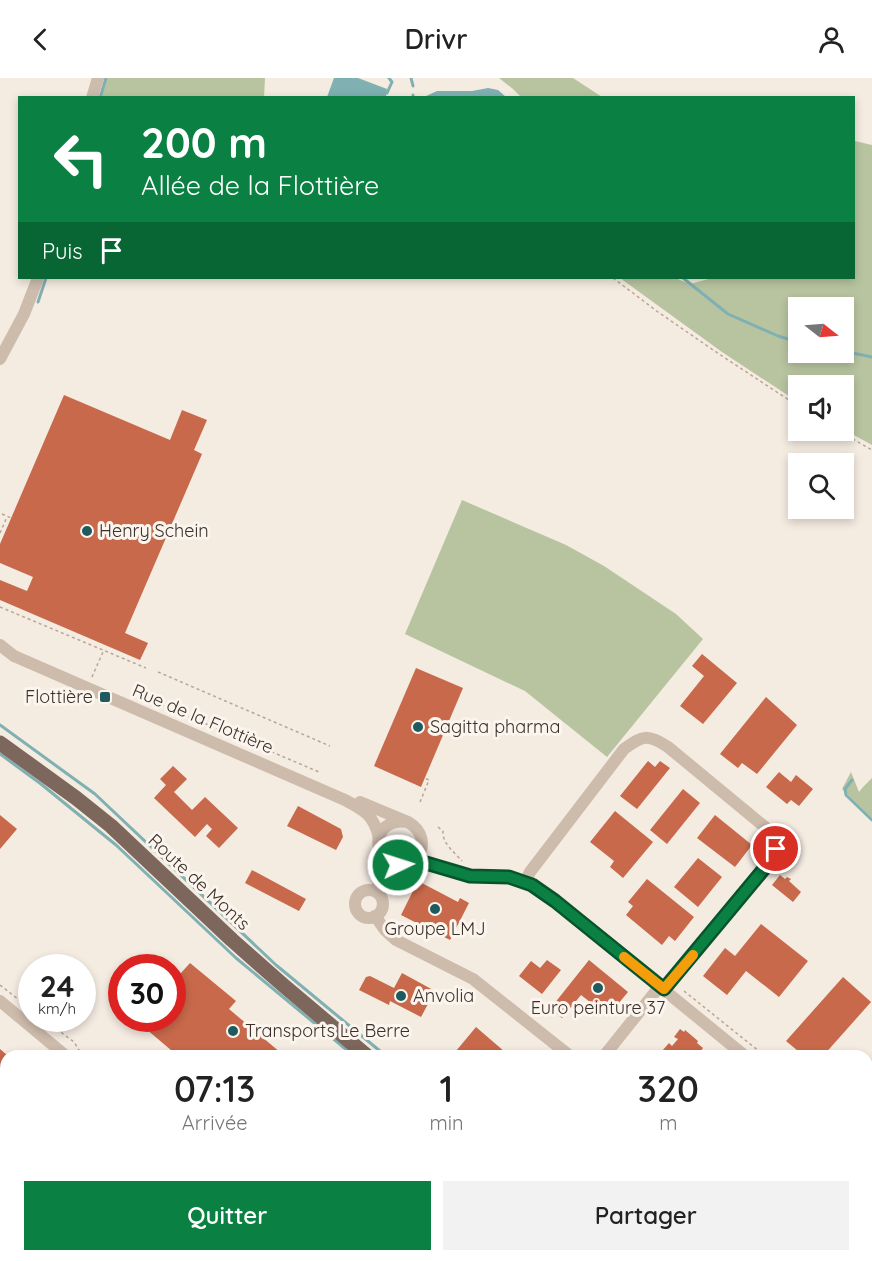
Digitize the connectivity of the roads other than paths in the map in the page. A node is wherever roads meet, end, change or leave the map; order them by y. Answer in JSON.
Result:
{"nodes":[{"id":1,"x":98,"y":78,"type":"edge"},
{"id":2,"x":93,"y":96,"type":"edge"},
{"id":3,"x":38,"y":279,"type":"edge"},
{"id":4,"x":0,"y":359,"type":"edge"},
{"id":5,"x":0,"y":645,"type":"edge"},
{"id":6,"x":0,"y":743,"type":"edge"},
{"id":7,"x":345,"y":800,"type":"junction"},
{"id":8,"x":408,"y":822,"type":"junction"},
{"id":9,"x":379,"y":838,"type":"junction"},
{"id":10,"x":422,"y":846,"type":"junction"},
{"id":11,"x":411,"y":863,"type":"junction"},
{"id":12,"x":392,"y":864,"type":"junction"},
{"id":13,"x":470,"y":876,"type":"junction"},
{"id":14,"x":525,"y":882,"type":"junction"},
{"id":15,"x":375,"y":891,"type":"junction"},
{"id":16,"x":375,"y":916,"type":"junction"},
{"id":17,"x":662,"y":988,"type":"junction"},
{"id":18,"x":0,"y":1001,"type":"edge"},
{"id":19,"x":59,"y":1050,"type":"edge"},
{"id":20,"x":360,"y":1050,"type":"edge"},
{"id":21,"x":562,"y":1050,"type":"edge"},
{"id":22,"x":609,"y":1050,"type":"edge"},
{"id":23,"x":738,"y":1050,"type":"edge"}],
"edges":[{"from":1,"to":2,"type":"street"},
{"from":3,"to":4,"type":"street"},
{"from":5,"to":7,"type":"street","name":"Rue de la Flottière"},
{"from":6,"to":20,"type":"main road","name":"Route de Monts"},
{"from":7,"to":8,"type":"street"},
{"from":7,"to":9,"type":"street","name":"Rue de la Flottière"},
{"from":8,"to":9,"type":"street"},
{"from":8,"to":10,"type":"street"},
{"from":9,"to":12,"type":"street"},
{"from":10,"to":11,"type":"street"},
{"from":10,"to":13,"type":"street"},
{"from":11,"to":12,"type":"street"},
{"from":11,"to":13,"type":"street"},
{"from":12,"to":15,"type":"street"},
{"from":13,"to":14,"type":"street"},
{"from":14,"to":17,"type":"street"},
{"from":14,"to":17,"type":"street"},
{"from":15,"to":16,"type":"street"},
{"from":15,"to":16,"type":"street"},
{"from":16,"to":21,"type":"street"},
{"from":17,"to":22,"type":"street"},
{"from":17,"to":23,"type":"street"},
{"from":18,"to":19,"type":"street"}]}
